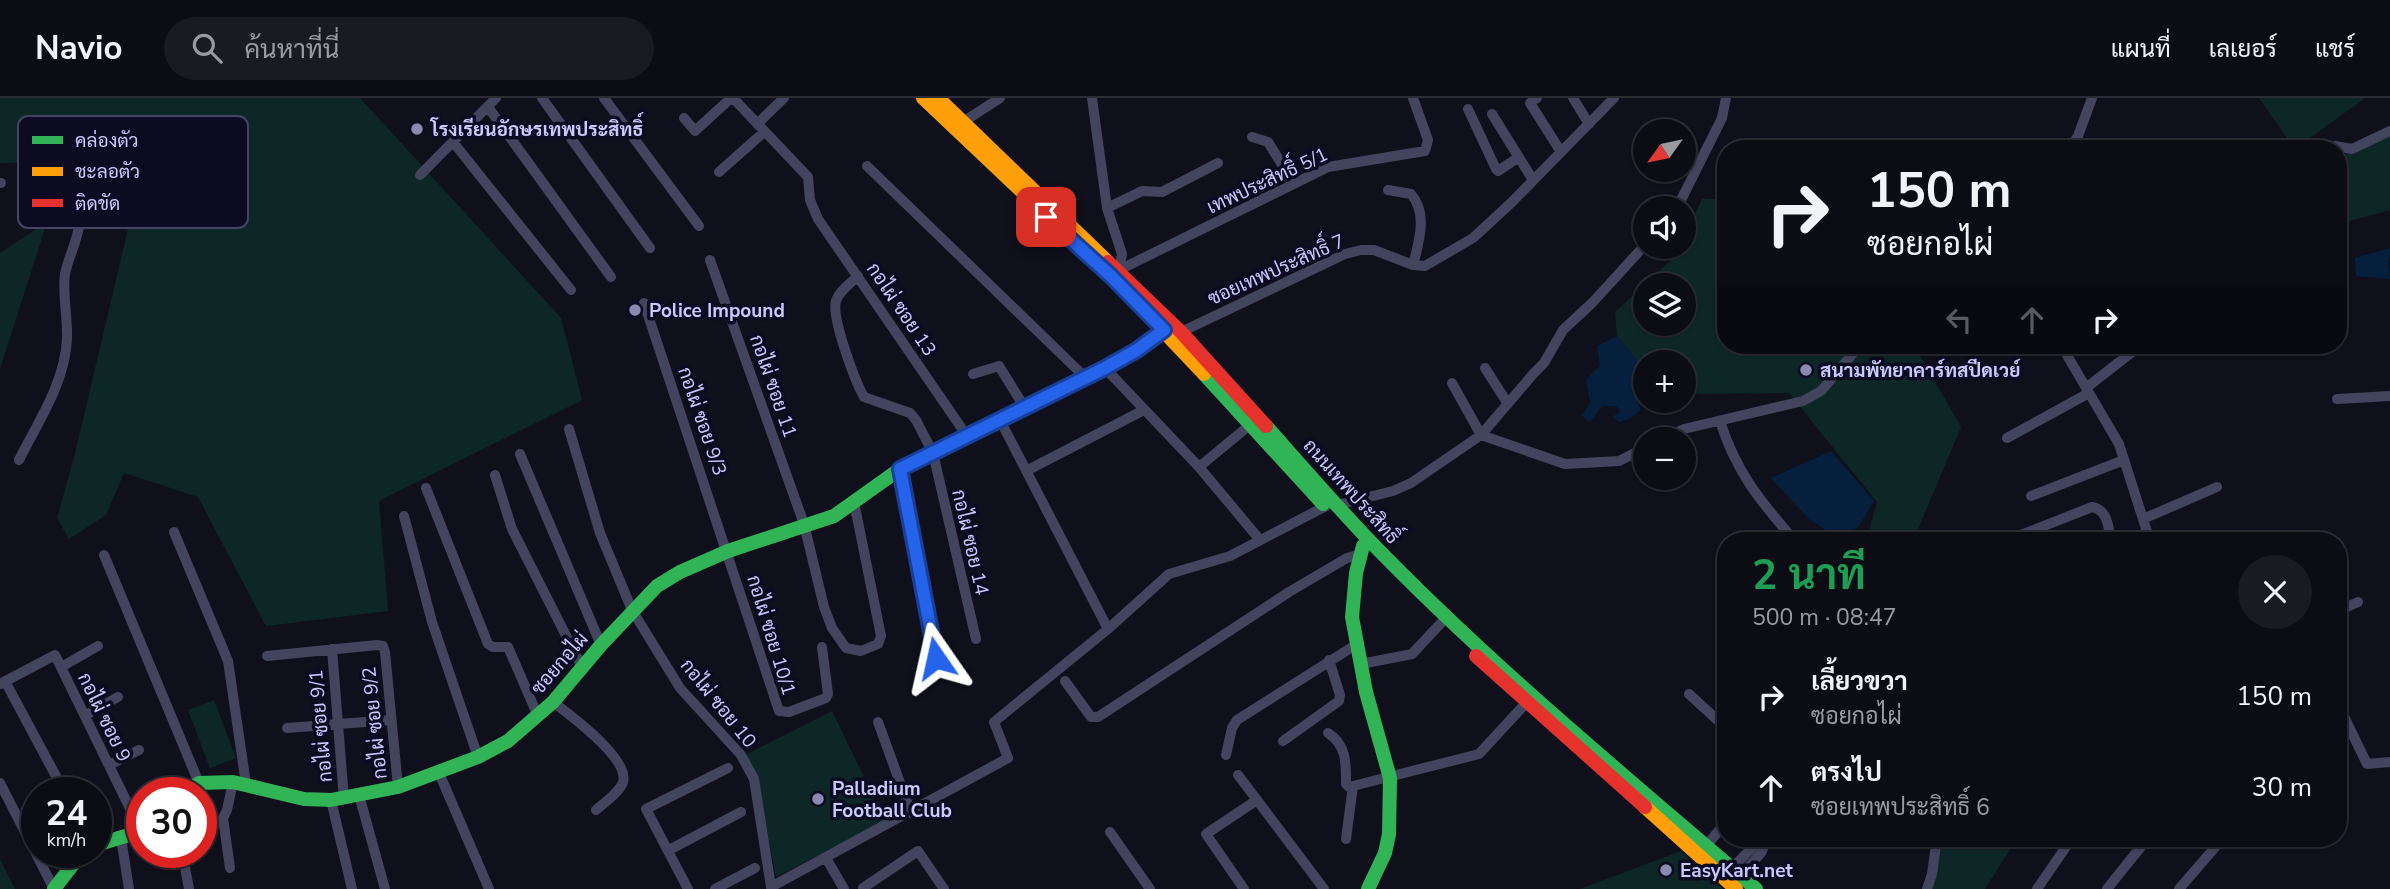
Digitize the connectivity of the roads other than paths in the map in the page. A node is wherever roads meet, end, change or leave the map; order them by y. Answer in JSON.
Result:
{"nodes":[{"id":1,"x":496,"y":98,"type":"edge"},
{"id":2,"x":542,"y":98,"type":"edge"},
{"id":3,"x":604,"y":98,"type":"edge"},
{"id":4,"x":732,"y":98,"type":"edge"},
{"id":5,"x":784,"y":98,"type":"edge"},
{"id":6,"x":923,"y":98,"type":"edge"},
{"id":7,"x":938,"y":98,"type":"edge"},
{"id":8,"x":1000,"y":98,"type":"edge"},
{"id":9,"x":1092,"y":98,"type":"edge"},
{"id":10,"x":1413,"y":98,"type":"edge"},
{"id":11,"x":1537,"y":98,"type":"edge"},
{"id":12,"x":1573,"y":98,"type":"edge"},
{"id":13,"x":1614,"y":98,"type":"edge"},
{"id":14,"x":1726,"y":98,"type":"edge"},
{"id":15,"x":2092,"y":98,"type":"edge"},
{"id":16,"x":488,"y":107,"type":"junction"},
{"id":17,"x":1468,"y":109,"type":"dead end"},
{"id":18,"x":1492,"y":114,"type":"dead end"},
{"id":19,"x":684,"y":118,"type":"dead end"},
{"id":20,"x":963,"y":122,"type":"junction"},
{"id":21,"x":1588,"y":124,"type":"junction"},
{"id":22,"x":761,"y":128,"type":"junction"},
{"id":23,"x":2390,"y":131,"type":"edge"},
{"id":24,"x":1252,"y":137,"type":"dead end"},
{"id":25,"x":2075,"y":140,"type":"edge"},
{"id":26,"x":453,"y":142,"type":"junction"},
{"id":27,"x":2347,"y":148,"type":"edge"},
{"id":28,"x":1561,"y":152,"type":"junction"},
{"id":29,"x":1518,"y":157,"type":"junction"},
{"id":30,"x":1218,"y":163,"type":"dead end"},
{"id":31,"x":867,"y":166,"type":"dead end"},
{"id":32,"x":424,"y":171,"type":"dead end"},
{"id":33,"x":719,"y":172,"type":"dead end"},
{"id":34,"x":1533,"y":180,"type":"junction"},
{"id":35,"x":1294,"y":184,"type":"junction"},
{"id":36,"x":1388,"y":190,"type":"dead end"},
{"id":37,"x":1683,"y":196,"type":"edge"},
{"id":38,"x":1107,"y":208,"type":"junction"},
{"id":39,"x":699,"y":226,"type":"dead end"},
{"id":40,"x":79,"y":228,"type":"edge"},
{"id":41,"x":650,"y":248,"type":"dead end"},
{"id":42,"x":1633,"y":258,"type":"edge"},
{"id":43,"x":710,"y":260,"type":"dead end"},
{"id":44,"x":1413,"y":265,"type":"junction"},
{"id":45,"x":1119,"y":270,"type":"junction"},
{"id":46,"x":611,"y":276,"type":"dead end"},
{"id":47,"x":858,"y":276,"type":"junction"},
{"id":48,"x":571,"y":290,"type":"dead end"},
{"id":49,"x":644,"y":303,"type":"dead end"},
{"id":50,"x":1164,"y":330,"type":"junction"},
{"id":51,"x":1181,"y":332,"type":"junction"},
{"id":52,"x":1852,"y":354,"type":"edge"},
{"id":53,"x":2066,"y":354,"type":"edge"},
{"id":54,"x":2130,"y":354,"type":"edge"},
{"id":55,"x":1105,"y":368,"type":"junction"},
{"id":56,"x":1485,"y":368,"type":"dead end"},
{"id":57,"x":973,"y":374,"type":"dead end"},
{"id":58,"x":1086,"y":378,"type":"junction"},
{"id":59,"x":1452,"y":383,"type":"dead end"},
{"id":60,"x":2087,"y":391,"type":"junction"},
{"id":61,"x":2390,"y":396,"type":"edge"},
{"id":62,"x":2337,"y":399,"type":"dead end"},
{"id":63,"x":1508,"y":404,"type":"junction"},
{"id":64,"x":1025,"y":408,"type":"junction"},
{"id":65,"x":1144,"y":410,"type":"junction"},
{"id":66,"x":1000,"y":420,"type":"junction"},
{"id":67,"x":1720,"y":421,"type":"junction"},
{"id":68,"x":1251,"y":424,"type":"junction"},
{"id":69,"x":1693,"y":427,"type":"edge"},
{"id":70,"x":569,"y":429,"type":"dead end"},
{"id":71,"x":1481,"y":435,"type":"junction"},
{"id":72,"x":967,"y":436,"type":"junction"},
{"id":73,"x":2007,"y":438,"type":"dead end"},
{"id":74,"x":933,"y":453,"type":"junction"},
{"id":75,"x":520,"y":454,"type":"dead end"},
{"id":76,"x":1633,"y":454,"type":"edge"},
{"id":77,"x":19,"y":460,"type":"dead end"},
{"id":78,"x":2124,"y":460,"type":"junction"},
{"id":79,"x":1199,"y":467,"type":"junction"},
{"id":80,"x":900,"y":469,"type":"junction"},
{"id":81,"x":1026,"y":471,"type":"junction"},
{"id":82,"x":495,"y":475,"type":"dead end"},
{"id":83,"x":2217,"y":487,"type":"dead end"},
{"id":84,"x":426,"y":488,"type":"dead end"},
{"id":85,"x":2031,"y":496,"type":"dead end"},
{"id":86,"x":854,"y":502,"type":"junction"},
{"id":87,"x":1332,"y":506,"type":"junction"},
{"id":88,"x":404,"y":516,"type":"dead end"},
{"id":89,"x":2143,"y":519,"type":"junction"},
{"id":90,"x":804,"y":524,"type":"junction"},
{"id":91,"x":174,"y":532,"type":"dead end"},
{"id":92,"x":1788,"y":532,"type":"edge"},
{"id":93,"x":2029,"y":532,"type":"edge"},
{"id":94,"x":2109,"y":532,"type":"edge"},
{"id":95,"x":2147,"y":532,"type":"edge"},
{"id":96,"x":1260,"y":540,"type":"junction"},
{"id":97,"x":1364,"y":547,"type":"junction"},
{"id":98,"x":728,"y":551,"type":"junction"},
{"id":99,"x":104,"y":555,"type":"dead end"},
{"id":100,"x":2358,"y":602,"type":"dead end"},
{"id":101,"x":2347,"y":607,"type":"edge"},
{"id":102,"x":632,"y":610,"type":"junction"},
{"id":103,"x":1441,"y":623,"type":"junction"},
{"id":104,"x":1108,"y":629,"type":"junction"},
{"id":105,"x":976,"y":639,"type":"dead end"},
{"id":106,"x":1357,"y":644,"type":"junction"},
{"id":107,"x":601,"y":645,"type":"junction"},
{"id":108,"x":97,"y":646,"type":"dead end"},
{"id":109,"x":822,"y":647,"type":"dead end"},
{"id":110,"x":332,"y":649,"type":"junction"},
{"id":111,"x":267,"y":656,"type":"dead end"},
{"id":112,"x":936,"y":658,"type":"dead end"},
{"id":113,"x":1329,"y":660,"type":"junction"},
{"id":114,"x":1361,"y":664,"type":"junction"},
{"id":115,"x":61,"y":667,"type":"junction"},
{"id":116,"x":582,"y":667,"type":"junction"},
{"id":117,"x":1065,"y":681,"type":"dead end"},
{"id":118,"x":3,"y":683,"type":"edge"},
{"id":119,"x":1689,"y":694,"type":"dead end"},
{"id":120,"x":118,"y":697,"type":"dead end"},
{"id":121,"x":553,"y":702,"type":"junction"},
{"id":122,"x":1526,"y":703,"type":"junction"},
{"id":123,"x":86,"y":715,"type":"junction"},
{"id":124,"x":538,"y":716,"type":"junction"},
{"id":125,"x":1717,"y":719,"type":"edge"},
{"id":126,"x":391,"y":720,"type":"junction"},
{"id":127,"x":878,"y":722,"type":"dead end"},
{"id":128,"x":338,"y":724,"type":"junction"},
{"id":129,"x":2347,"y":726,"type":"edge"},
{"id":130,"x":288,"y":728,"type":"dead end"},
{"id":131,"x":1328,"y":733,"type":"dead end"},
{"id":132,"x":1283,"y":741,"type":"dead end"},
{"id":133,"x":139,"y":750,"type":"dead end"},
{"id":134,"x":1226,"y":755,"type":"dead end"},
{"id":135,"x":478,"y":757,"type":"junction"},
{"id":136,"x":2390,"y":762,"type":"edge"},
{"id":137,"x":109,"y":765,"type":"junction"},
{"id":138,"x":728,"y":768,"type":"dead end"},
{"id":139,"x":439,"y":773,"type":"junction"},
{"id":140,"x":1238,"y":775,"type":"dead end"},
{"id":141,"x":56,"y":777,"type":"edge"},
{"id":142,"x":196,"y":777,"type":"edge"},
{"id":143,"x":1390,"y":778,"type":"junction"},
{"id":144,"x":0,"y":783,"type":"edge"},
{"id":145,"x":217,"y":783,"type":"edge"},
{"id":146,"x":239,"y":783,"type":"junction"},
{"id":147,"x":1353,"y":786,"type":"junction"},
{"id":148,"x":398,"y":787,"type":"junction"},
{"id":149,"x":359,"y":795,"type":"junction"},
{"id":150,"x":126,"y":799,"type":"edge"},
{"id":151,"x":337,"y":800,"type":"junction"},
{"id":152,"x":1256,"y":800,"type":"junction"},
{"id":153,"x":596,"y":810,"type":"dead end"},
{"id":154,"x":741,"y":812,"type":"dead end"},
{"id":155,"x":911,"y":813,"type":"junction"},
{"id":156,"x":1110,"y":832,"type":"dead end"},
{"id":157,"x":1717,"y":833,"type":"edge"},
{"id":158,"x":126,"y":836,"type":"edge"},
{"id":159,"x":121,"y":838,"type":"junction"},
{"id":160,"x":1346,"y":839,"type":"dead end"},
{"id":161,"x":112,"y":841,"type":"edge"},
{"id":162,"x":1707,"y":845,"type":"junction"},
{"id":163,"x":1753,"y":847,"type":"edge"},
{"id":164,"x":1936,"y":847,"type":"edge"},
{"id":165,"x":2067,"y":847,"type":"edge"},
{"id":166,"x":2141,"y":847,"type":"edge"},
{"id":167,"x":2215,"y":847,"type":"edge"},
{"id":168,"x":669,"y":850,"type":"junction"},
{"id":169,"x":826,"y":858,"type":"junction"},
{"id":170,"x":70,"y":868,"type":"edge"},
{"id":171,"x":185,"y":868,"type":"edge"},
{"id":172,"x":230,"y":868,"type":"dead end"},
{"id":173,"x":755,"y":868,"type":"dead end"},
{"id":174,"x":1737,"y":877,"type":"edge"},
{"id":175,"x":863,"y":888,"type":"edge"},
{"id":176,"x":54,"y":889,"type":"edge"},
{"id":177,"x":128,"y":889,"type":"edge"},
{"id":178,"x":189,"y":889,"type":"edge"},
{"id":179,"x":352,"y":889,"type":"edge"},
{"id":180,"x":385,"y":889,"type":"edge"},
{"id":181,"x":489,"y":889,"type":"edge"},
{"id":182,"x":688,"y":889,"type":"edge"},
{"id":183,"x":715,"y":889,"type":"edge"},
{"id":184,"x":844,"y":889,"type":"edge"},
{"id":185,"x":944,"y":889,"type":"edge"},
{"id":186,"x":1150,"y":889,"type":"edge"},
{"id":187,"x":1244,"y":889,"type":"edge"},
{"id":188,"x":1324,"y":889,"type":"edge"},
{"id":189,"x":1368,"y":889,"type":"edge"},
{"id":190,"x":1756,"y":889,"type":"edge"},
{"id":191,"x":1927,"y":889,"type":"edge"},
{"id":192,"x":2037,"y":889,"type":"edge"},
{"id":193,"x":2107,"y":889,"type":"edge"},
{"id":194,"x":2179,"y":889,"type":"edge"}],
"edges":[{"from":1,"to":16,"type":"street"},
{"from":2,"to":41,"type":"street"},
{"from":3,"to":39,"type":"street"},
{"from":4,"to":19,"type":"street"},
{"from":4,"to":22,"type":"street","name":"กอไผ่ ซอย 13"},
{"from":5,"to":22,"type":"street"},
{"from":6,"to":50,"type":"main road","name":"ถนนเทพประสิทธิ์"},
{"from":7,"to":20,"type":"main road","name":"ถนนเทพประสิทธิ์"},
{"from":8,"to":20,"type":"street"},
{"from":9,"to":38,"type":"street"},
{"from":10,"to":35,"type":"street","name":"เทพประสิทธิ์ 5/1"},
{"from":11,"to":28,"type":"street"},
{"from":12,"to":21,"type":"street"},
{"from":13,"to":21,"type":"street"},
{"from":14,"to":37,"type":"street"},
{"from":15,"to":25,"type":"street"},
{"from":16,"to":26,"type":"street"},
{"from":16,"to":46,"type":"street"},
{"from":17,"to":29,"type":"street"},
{"from":18,"to":29,"type":"street"},
{"from":20,"to":45,"type":"main road","name":"ถนนเทพประสิทธิ์"},
{"from":21,"to":28,"type":"street"},
{"from":22,"to":33,"type":"street"},
{"from":22,"to":47,"type":"street","name":"กอไผ่ ซอย 13"},
{"from":23,"to":27,"type":"street"},
{"from":24,"to":35,"type":"street"},
{"from":26,"to":32,"type":"street"},
{"from":26,"to":48,"type":"street"},
{"from":28,"to":34,"type":"street"},
{"from":29,"to":34,"type":"street"},
{"from":30,"to":38,"type":"street"},
{"from":31,"to":58,"type":"street"},
{"from":34,"to":44,"type":"street"},
{"from":35,"to":45,"type":"street","name":"เทพประสิทธิ์ 5/1"},
{"from":36,"to":44,"type":"street"},
{"from":38,"to":45,"type":"street"},
{"from":40,"to":77,"type":"street"},
{"from":42,"to":63,"type":"street"},
{"from":43,"to":90,"type":"street","name":"กอไผ่ ซอย 11"},
{"from":44,"to":51,"type":"street","name":"ซอยเทพประสิทธิ์ 7"},
{"from":45,"to":51,"type":"main road","name":"ถนนเทพประสิทธิ์"},
{"from":47,"to":72,"type":"street","name":"กอไผ่ ซอย 13"},
{"from":47,"to":74,"type":"street","name":"กอไผ่ ซอย 14"},
{"from":49,"to":98,"type":"street","name":"กอไผ่ ซอย 9/3"},
{"from":50,"to":51,"type":"main road"},
{"from":50,"to":55,"type":"street"},
{"from":50,"to":68,"type":"main road","name":"ถนนเทพประสิทธิ์"},
{"from":51,"to":87,"type":"main road","name":"ถนนเทพประสิทธิ์"},
{"from":52,"to":67,"type":"street"},
{"from":53,"to":60,"type":"street"},
{"from":54,"to":60,"type":"street"},
{"from":55,"to":58,"type":"street"},
{"from":55,"to":65,"type":"street"},
{"from":56,"to":63,"type":"street"},
{"from":57,"to":64,"type":"street"},
{"from":58,"to":64,"type":"street"},
{"from":59,"to":71,"type":"street"},
{"from":60,"to":73,"type":"street"},
{"from":60,"to":78,"type":"street"},
{"from":61,"to":62,"type":"street"},
{"from":63,"to":71,"type":"street"},
{"from":64,"to":66,"type":"street"},
{"from":65,"to":79,"type":"street"},
{"from":65,"to":81,"type":"street"},
{"from":66,"to":72,"type":"street"},
{"from":66,"to":81,"type":"street"},
{"from":67,"to":69,"type":"street"},
{"from":67,"to":92,"type":"street"},
{"from":68,"to":79,"type":"street"},
{"from":68,"to":87,"type":"main road","name":"ถนนเทพประสิทธิ์"},
{"from":70,"to":102,"type":"street"},
{"from":71,"to":76,"type":"street"},
{"from":71,"to":87,"type":"street"},
{"from":72,"to":74,"type":"street"},
{"from":74,"to":80,"type":"main road","name":"ซอยกอไผ่"},
{"from":74,"to":105,"type":"street","name":"กอไผ่ ซอย 14"},
{"from":75,"to":107,"type":"street"},
{"from":78,"to":85,"type":"street"},
{"from":78,"to":89,"type":"street"},
{"from":79,"to":96,"type":"street"},
{"from":80,"to":86,"type":"main road","name":"ซอยกอไผ่"},
{"from":80,"to":112,"type":"street"},
{"from":81,"to":104,"type":"street"},
{"from":82,"to":116,"type":"street"},
{"from":83,"to":89,"type":"street"},
{"from":84,"to":124,"type":"street"},
{"from":86,"to":90,"type":"main road","name":"ซอยกอไผ่"},
{"from":86,"to":90,"type":"street","name":"กอไผ่ ซอย 11"},
{"from":87,"to":96,"type":"street"},
{"from":87,"to":97,"type":"main road","name":"ถนนเทพประสิทธิ์"},
{"from":88,"to":135,"type":"street"},
{"from":89,"to":95,"type":"street"},
{"from":90,"to":98,"type":"main road","name":"ซอยกอไผ่"},
{"from":91,"to":146,"type":"street"},
{"from":93,"to":94,"type":"street"},
{"from":96,"to":104,"type":"street"},
{"from":97,"to":103,"type":"main road","name":"ถนนเทพประสิทธิ์"},
{"from":97,"to":106,"type":"main road"},
{"from":97,"to":117,"type":"street"},
{"from":97,"to":162,"type":"main road","name":"ถนนเทพประสิทธิ์"},
{"from":98,"to":102,"type":"main road","name":"ซอยกอไผ่"},
{"from":98,"to":109,"type":"street","name":"กอไผ่ ซอย 10/1"},
{"from":99,"to":142,"type":"street"},
{"from":100,"to":101,"type":"street"},
{"from":102,"to":107,"type":"main road","name":"ซอยกอไผ่"},
{"from":102,"to":169,"type":"street","name":"กอไผ่ ซอย 10"},
{"from":103,"to":114,"type":"street"},
{"from":103,"to":122,"type":"main road","name":"ถนนเทพประสิทธิ์"},
{"from":104,"to":155,"type":"street"},
{"from":106,"to":113,"type":"street"},
{"from":106,"to":114,"type":"main road"},
{"from":107,"to":116,"type":"main road","name":"ซอยกอไผ่"},
{"from":108,"to":115,"type":"street"},
{"from":110,"to":111,"type":"street","name":"กอไผ่ ซอย 9/2"},
{"from":110,"to":126,"type":"street","name":"กอไผ่ ซอย 9/2"},
{"from":110,"to":128,"type":"street","name":"กอไผ่ ซอย 9/1"},
{"from":113,"to":132,"type":"street"},
{"from":113,"to":134,"type":"street"},
{"from":114,"to":143,"type":"main road"},
{"from":115,"to":118,"type":"street","name":"กอไผ่ ซอย 9"},
{"from":115,"to":123,"type":"street","name":"กอไผ่ ซอย 9"},
{"from":116,"to":121,"type":"main road","name":"ซอยกอไผ่"},
{"from":118,"to":141,"type":"street"},
{"from":119,"to":125,"type":"street"},
{"from":120,"to":123,"type":"street"},
{"from":121,"to":124,"type":"main road","name":"ซอยกอไผ่"},
{"from":121,"to":153,"type":"street"},
{"from":122,"to":143,"type":"street"},
{"from":122,"to":174,"type":"main road","name":"ถนนเทพประสิทธิ์"},
{"from":123,"to":137,"type":"street","name":"กอไผ่ ซอย 9"},
{"from":124,"to":135,"type":"main road","name":"ซอยกอไผ่"},
{"from":126,"to":128,"type":"street"},
{"from":126,"to":148,"type":"street","name":"กอไผ่ ซอย 9/2"},
{"from":127,"to":155,"type":"street"},
{"from":128,"to":130,"type":"street"},
{"from":128,"to":151,"type":"street","name":"กอไผ่ ซอย 9/1"},
{"from":129,"to":136,"type":"street"},
{"from":131,"to":147,"type":"street"},
{"from":133,"to":137,"type":"street"},
{"from":135,"to":139,"type":"main road","name":"ซอยกอไผ่"},
{"from":137,"to":150,"type":"street","name":"กอไผ่ ซอย 9"},
{"from":138,"to":168,"type":"street"},
{"from":139,"to":148,"type":"main road","name":"ซอยกอไผ่"},
{"from":139,"to":181,"type":"street"},
{"from":140,"to":152,"type":"street"},
{"from":143,"to":147,"type":"street"},
{"from":143,"to":189,"type":"main road"},
{"from":144,"to":176,"type":"street"},
{"from":145,"to":146,"type":"main road","name":"ซอยกอไผ่"},
{"from":146,"to":151,"type":"main road","name":"ซอยกอไผ่"},
{"from":146,"to":172,"type":"street"},
{"from":147,"to":160,"type":"street"},
{"from":148,"to":149,"type":"main road","name":"ซอยกอไผ่"},
{"from":149,"to":151,"type":"main road","name":"ซอยกอไผ่"},
{"from":149,"to":180,"type":"street"},
{"from":151,"to":179,"type":"street","name":"กอไผ่ ซอย 9/1"},
{"from":152,"to":187,"type":"street"},
{"from":152,"to":188,"type":"street"},
{"from":154,"to":168,"type":"street"},
{"from":155,"to":169,"type":"street"},
{"from":156,"to":186,"type":"street"},
{"from":157,"to":162,"type":"street"},
{"from":158,"to":159,"type":"main road"},
{"from":159,"to":161,"type":"main road"},
{"from":159,"to":177,"type":"street"},
{"from":162,"to":174,"type":"main road","name":"ถนนเทพประสิทธิ์"},
{"from":163,"to":174,"type":"street"},
{"from":164,"to":191,"type":"street"},
{"from":165,"to":192,"type":"street"},
{"from":166,"to":193,"type":"street"},
{"from":167,"to":194,"type":"street"},
{"from":168,"to":182,"type":"street"},
{"from":169,"to":184,"type":"street"},
{"from":170,"to":176,"type":"main road"},
{"from":171,"to":178,"type":"street"},
{"from":173,"to":183,"type":"street"},
{"from":174,"to":190,"type":"main road","name":"ถนนเทพประสิทธิ์"},
{"from":175,"to":185,"type":"street"}]}
